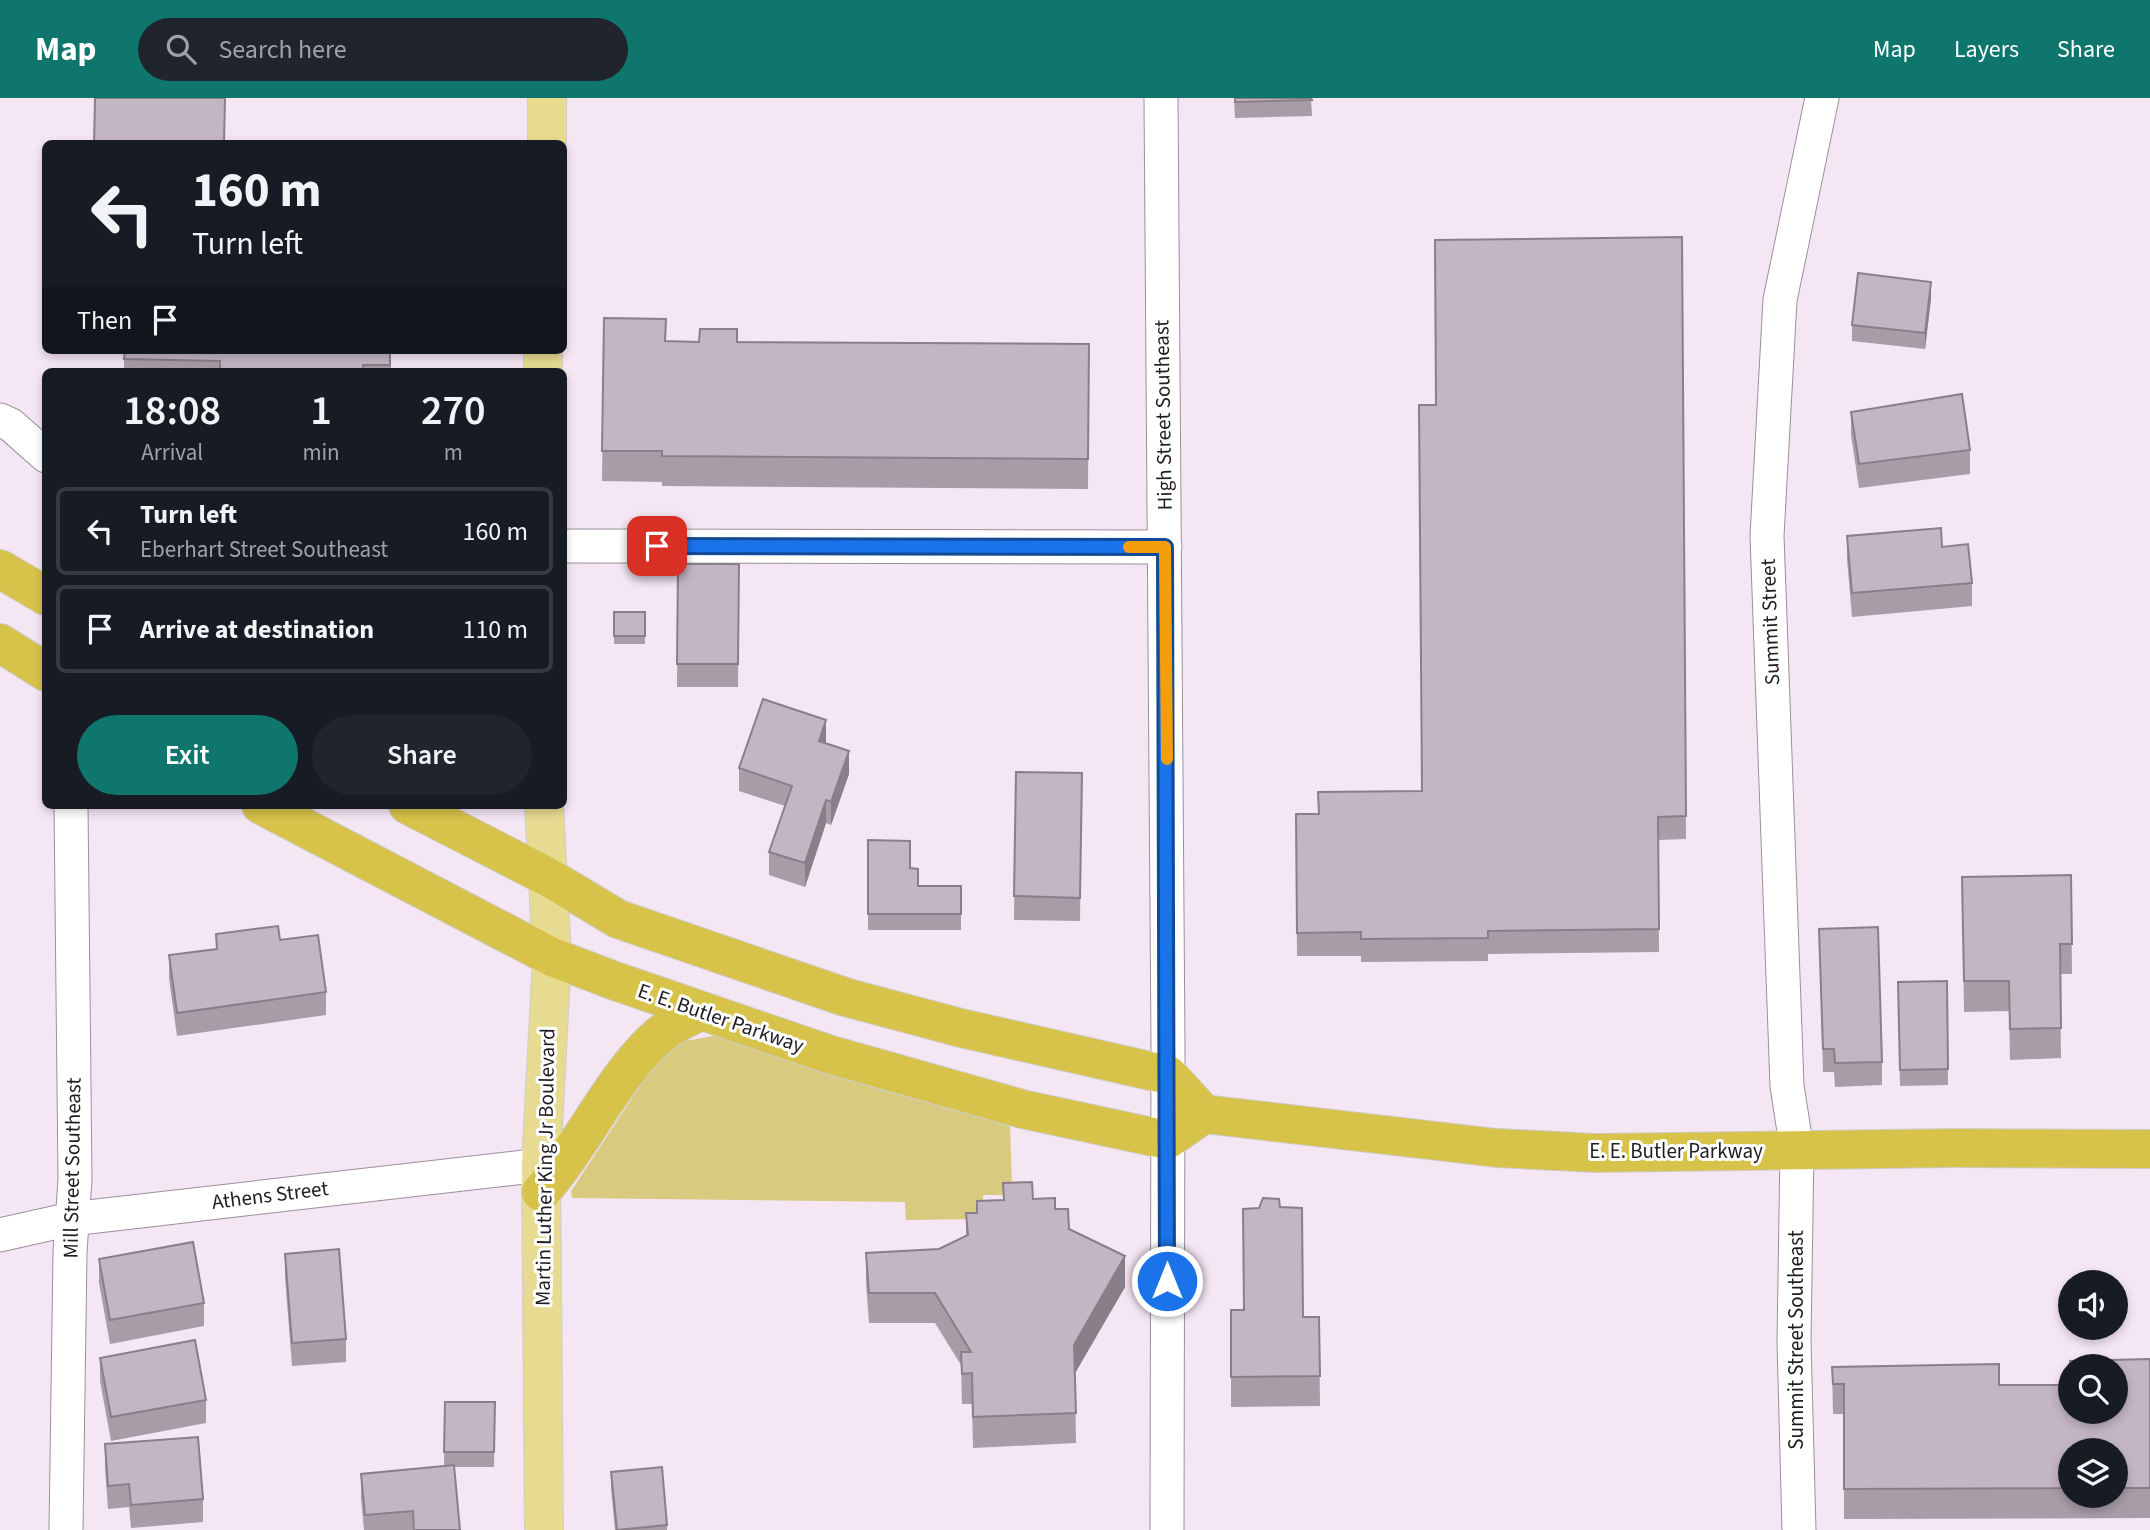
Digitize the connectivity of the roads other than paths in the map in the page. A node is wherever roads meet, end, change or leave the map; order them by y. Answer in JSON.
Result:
{"nodes":[{"id":1,"x":547,"y":98,"type":"edge"},
{"id":2,"x":1161,"y":98,"type":"edge"},
{"id":3,"x":1822,"y":98,"type":"edge"},
{"id":4,"x":547,"y":140,"type":"edge"},
{"id":5,"x":0,"y":420,"type":"edge"},
{"id":6,"x":42,"y":452,"type":"edge"},
{"id":7,"x":567,"y":546,"type":"edge"},
{"id":8,"x":1165,"y":547,"type":"junction"},
{"id":9,"x":0,"y":569,"type":"edge"},
{"id":10,"x":42,"y":594,"type":"edge"},
{"id":11,"x":0,"y":643,"type":"edge"},
{"id":12,"x":42,"y":669,"type":"edge"},
{"id":13,"x":71,"y":809,"type":"edge"},
{"id":14,"x":269,"y":809,"type":"edge"},
{"id":15,"x":416,"y":809,"type":"edge"},
{"id":16,"x":544,"y":809,"type":"edge"},
{"id":17,"x":548,"y":877,"type":"junction"},
{"id":18,"x":552,"y":957,"type":"junction"},
{"id":19,"x":698,"y":1012,"type":"junction"},
{"id":20,"x":1168,"y":1075,"type":"junction"},
{"id":21,"x":1204,"y":1114,"type":"junction"},
{"id":22,"x":1167,"y":1140,"type":"junction"},
{"id":23,"x":2150,"y":1149,"type":"edge"},
{"id":24,"x":1797,"y":1150,"type":"junction"},
{"id":25,"x":541,"y":1178,"type":"junction"},
{"id":26,"x":71,"y":1219,"type":"junction"},
{"id":27,"x":0,"y":1235,"type":"edge"},
{"id":28,"x":66,"y":1530,"type":"edge"},
{"id":29,"x":544,"y":1530,"type":"edge"},
{"id":30,"x":1167,"y":1530,"type":"edge"},
{"id":31,"x":1798,"y":1530,"type":"edge"}],
"edges":[{"from":1,"to":4,"type":"main road"},
{"from":2,"to":8,"type":"street","name":"High Street Southeast"},
{"from":3,"to":24,"type":"street","name":"Summit Street"},
{"from":5,"to":6,"type":"street"},
{"from":7,"to":8,"type":"street"},
{"from":8,"to":20,"type":"street","name":"High Street Southeast"},
{"from":9,"to":10,"type":"highway"},
{"from":11,"to":12,"type":"highway"},
{"from":13,"to":26,"type":"street","name":"Mill Street Southeast"},
{"from":14,"to":18,"type":"highway","name":"E. E. Butler Parkway"},
{"from":15,"to":17,"type":"highway"},
{"from":16,"to":17,"type":"main road","name":"Martin Luther King Jr Boulevard"},
{"from":17,"to":18,"type":"main road","name":"Martin Luther King Jr Boulevard"},
{"from":17,"to":20,"type":"highway"},
{"from":18,"to":19,"type":"highway","name":"E. E. Butler Parkway"},
{"from":18,"to":25,"type":"main road","name":"Martin Luther King Jr Boulevard"},
{"from":19,"to":22,"type":"highway","name":"E. E. Butler Parkway"},
{"from":19,"to":25,"type":"highway"},
{"from":20,"to":21,"type":"highway"},
{"from":20,"to":22,"type":"street","name":"High Street Southeast"},
{"from":21,"to":22,"type":"highway"},
{"from":21,"to":24,"type":"highway","name":"E. E. Butler Parkway"},
{"from":22,"to":30,"type":"street","name":"High Street Southeast"},
{"from":23,"to":24,"type":"highway","name":"E. E. Butler Parkway"},
{"from":24,"to":31,"type":"street","name":"Summit Street Southeast"},
{"from":25,"to":26,"type":"street","name":"Athens Street"},
{"from":25,"to":29,"type":"main road","name":"Martin Luther King Jr Boulevard"},
{"from":26,"to":27,"type":"street","name":"Athens Street"},
{"from":26,"to":28,"type":"street","name":"Mill Street Southeast"}]}
